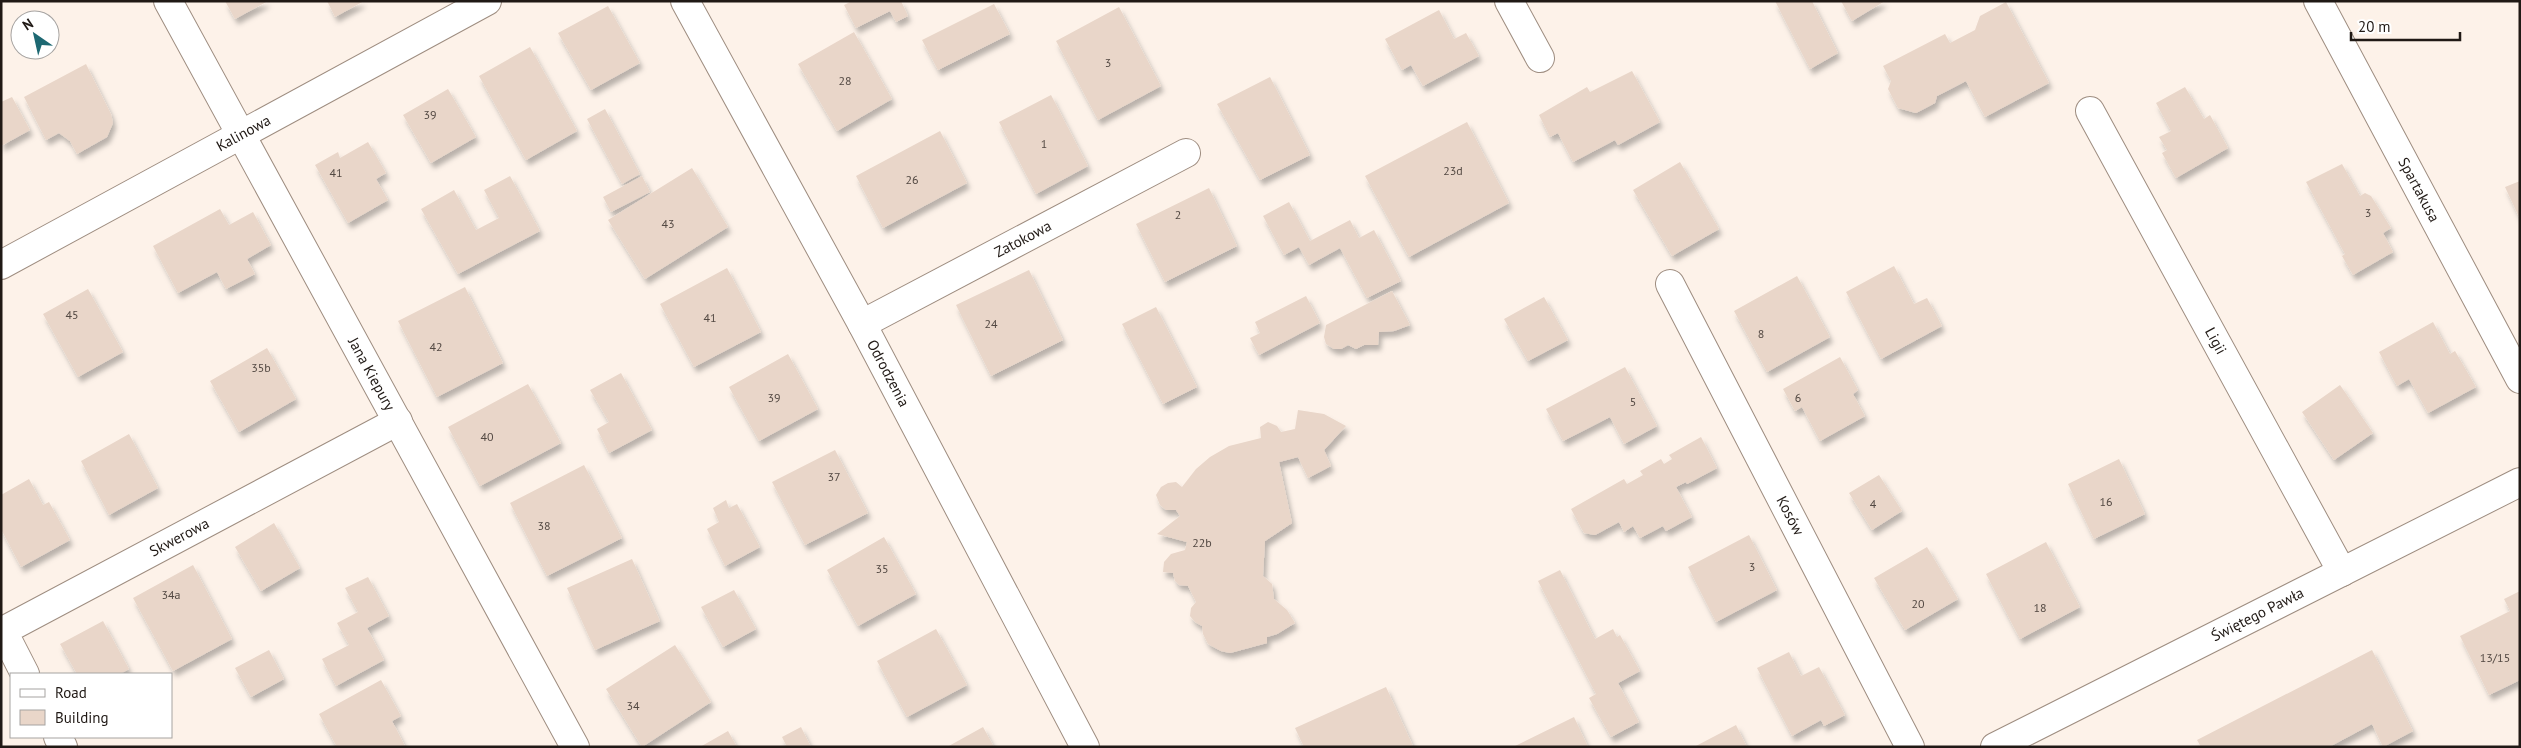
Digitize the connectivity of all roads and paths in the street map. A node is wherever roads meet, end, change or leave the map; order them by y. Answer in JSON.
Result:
{"nodes":[{"id":1,"x":168,"y":1,"type":"edge"},
{"id":2,"x":488,"y":1,"type":"edge"},
{"id":3,"x":685,"y":1,"type":"edge"},
{"id":4,"x":1509,"y":1,"type":"edge"},
{"id":5,"x":2318,"y":1,"type":"edge"},
{"id":6,"x":1540,"y":58,"type":"dead end"},
{"id":7,"x":2090,"y":111,"type":"dead end"},
{"id":8,"x":242,"y":135,"type":"junction"},
{"id":9,"x":1186,"y":153,"type":"dead end"},
{"id":10,"x":1,"y":265,"type":"edge"},
{"id":11,"x":1670,"y":284,"type":"dead end"},
{"id":12,"x":862,"y":324,"type":"junction"},
{"id":13,"x":2520,"y":379,"type":"edge"},
{"id":14,"x":398,"y":421,"type":"junction"},
{"id":15,"x":2520,"y":482,"type":"edge"},
{"id":16,"x":2342,"y":572,"type":"junction"},
{"id":17,"x":24,"y":673,"type":"edge"},
{"id":18,"x":2035,"y":738,"type":"edge"},
{"id":19,"x":575,"y":747,"type":"edge"},
{"id":20,"x":1085,"y":747,"type":"edge"},
{"id":21,"x":1910,"y":747,"type":"edge"},
{"id":22,"x":1995,"y":747,"type":"edge"}],
"edges":[{"from":1,"to":8,"type":"street","name":"Jana Kiepury"},
{"from":2,"to":8,"type":"street","name":"Kalinowa"},
{"from":3,"to":12,"type":"street","name":"Odrodzenia"},
{"from":4,"to":6,"type":"street"},
{"from":5,"to":13,"type":"street","name":"Spartakusa"},
{"from":7,"to":16,"type":"street","name":"Ligii"},
{"from":8,"to":10,"type":"street","name":"Kalinowa"},
{"from":8,"to":14,"type":"street","name":"Jana Kiepury"},
{"from":9,"to":12,"type":"street","name":"Zatokowa"},
{"from":11,"to":21,"type":"street","name":"Kosów"},
{"from":12,"to":20,"type":"street","name":"Odrodzenia"},
{"from":14,"to":17,"type":"street","name":"Skwerowa"},
{"from":14,"to":19,"type":"street","name":"Jana Kiepury"},
{"from":15,"to":16,"type":"street","name":"Świętego Pawła"},
{"from":16,"to":18,"type":"street","name":"Świętego Pawła"},
{"from":18,"to":22,"type":"street","name":"Świętego Pawła"}]}
